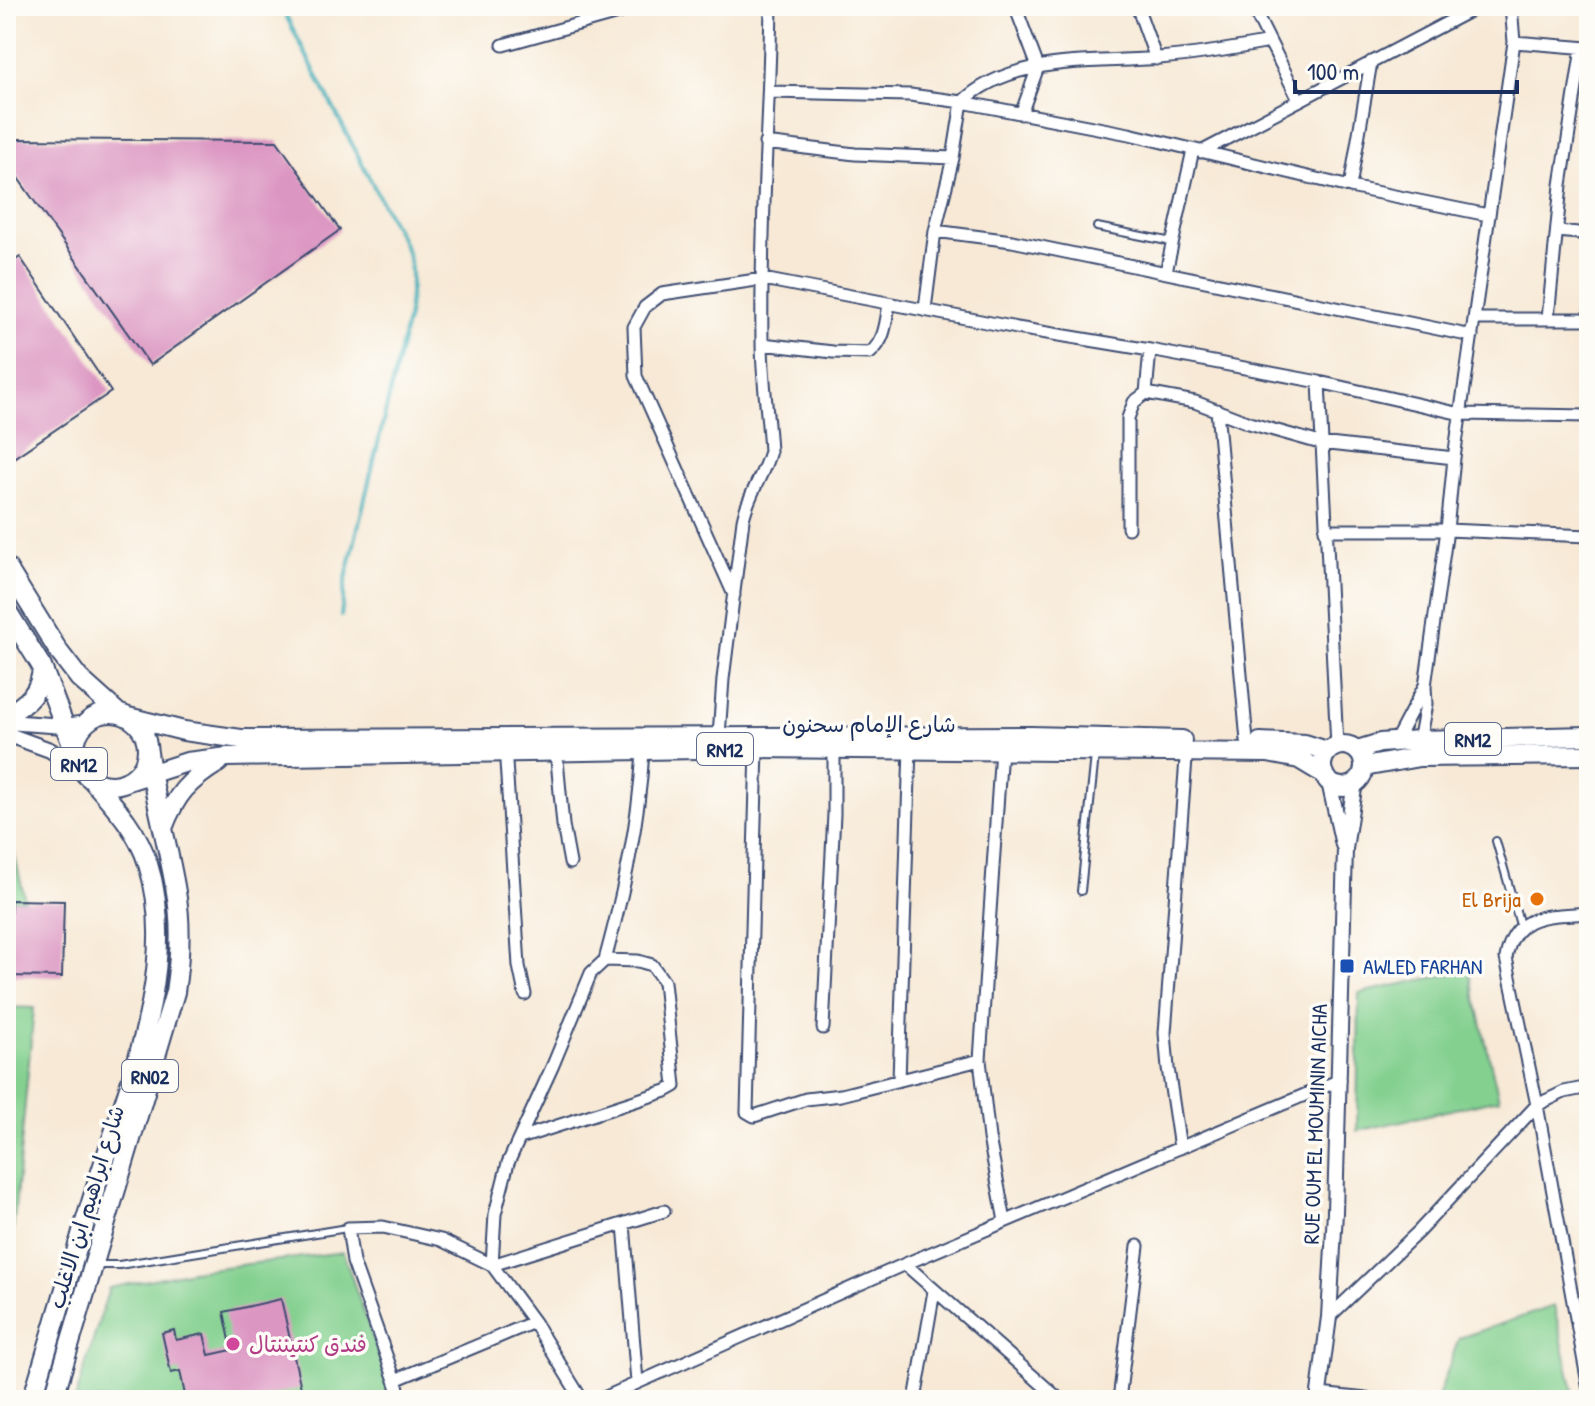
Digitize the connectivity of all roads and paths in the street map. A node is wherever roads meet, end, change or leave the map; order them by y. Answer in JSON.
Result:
{"nodes":[{"id":1,"x":643,"y":6,"type":"edge"},
{"id":2,"x":771,"y":6,"type":"edge"},
{"id":3,"x":1015,"y":6,"type":"edge"},
{"id":4,"x":1137,"y":6,"type":"edge"},
{"id":5,"x":1252,"y":6,"type":"edge"},
{"id":6,"x":1479,"y":6,"type":"edge"},
{"id":7,"x":1514,"y":8,"type":"edge"},
{"id":8,"x":1270,"y":42,"type":"junction"},
{"id":9,"x":1514,"y":42,"type":"junction"},
{"id":10,"x":503,"y":45,"type":"dead end"},
{"id":11,"x":1585,"y":48,"type":"edge"},
{"id":12,"x":1156,"y":59,"type":"junction"},
{"id":13,"x":1371,"y":62,"type":"junction"},
{"id":14,"x":1038,"y":67,"type":"junction"},
{"id":15,"x":770,"y":92,"type":"junction"},
{"id":16,"x":1299,"y":100,"type":"junction"},
{"id":17,"x":962,"y":102,"type":"junction"},
{"id":18,"x":1021,"y":114,"type":"junction"},
{"id":19,"x":765,"y":143,"type":"junction"},
{"id":20,"x":1197,"y":151,"type":"junction"},
{"id":21,"x":953,"y":158,"type":"junction"},
{"id":22,"x":1350,"y":187,"type":"junction"},
{"id":23,"x":1488,"y":215,"type":"junction"},
{"id":24,"x":1097,"y":227,"type":"dead end"},
{"id":25,"x":935,"y":231,"type":"junction"},
{"id":26,"x":1557,"y":231,"type":"junction"},
{"id":27,"x":1589,"y":234,"type":"edge"},
{"id":28,"x":1172,"y":242,"type":"junction"},
{"id":29,"x":1166,"y":272,"type":"junction"},
{"id":30,"x":763,"y":279,"type":"junction"},
{"id":31,"x":889,"y":304,"type":"junction"},
{"id":32,"x":925,"y":309,"type":"junction"},
{"id":33,"x":1548,"y":318,"type":"junction"},
{"id":34,"x":1475,"y":319,"type":"junction"},
{"id":35,"x":1589,"y":319,"type":"edge"},
{"id":36,"x":1472,"y":336,"type":"junction"},
{"id":37,"x":762,"y":344,"type":"junction"},
{"id":38,"x":1150,"y":350,"type":"junction"},
{"id":39,"x":1319,"y":382,"type":"junction"},
{"id":40,"x":1146,"y":393,"type":"junction"},
{"id":41,"x":1217,"y":410,"type":"junction"},
{"id":42,"x":1461,"y":414,"type":"junction"},
{"id":43,"x":1589,"y":416,"type":"edge"},
{"id":44,"x":1320,"y":443,"type":"junction"},
{"id":45,"x":1454,"y":458,"type":"junction"},
{"id":46,"x":1128,"y":528,"type":"dead end"},
{"id":47,"x":1325,"y":530,"type":"junction"},
{"id":48,"x":1447,"y":530,"type":"junction"},
{"id":49,"x":1589,"y":536,"type":"edge"},
{"id":50,"x":6,"y":566,"type":"edge"},
{"id":51,"x":734,"y":595,"type":"junction"},
{"id":52,"x":6,"y":609,"type":"edge"},
{"id":53,"x":42,"y":667,"type":"junction"},
{"id":54,"x":1425,"y":686,"type":"junction"},
{"id":55,"x":6,"y":715,"type":"edge"},
{"id":56,"x":123,"y":715,"type":"junction"},
{"id":57,"x":6,"y":722,"type":"edge"},
{"id":58,"x":87,"y":723,"type":"junction"},
{"id":59,"x":65,"y":726,"type":"junction"},
{"id":60,"x":6,"y":734,"type":"edge"},
{"id":61,"x":719,"y":736,"type":"junction"},
{"id":62,"x":1589,"y":736,"type":"edge"},
{"id":63,"x":1247,"y":741,"type":"junction"},
{"id":64,"x":1395,"y":742,"type":"junction"},
{"id":65,"x":556,"y":744,"type":"junction"},
{"id":66,"x":147,"y":745,"type":"junction"},
{"id":67,"x":505,"y":745,"type":"junction"},
{"id":68,"x":1187,"y":746,"type":"junction"},
{"id":69,"x":757,"y":748,"type":"junction"},
{"id":70,"x":910,"y":748,"type":"junction"},
{"id":71,"x":1332,"y":748,"type":"junction"},
{"id":72,"x":1419,"y":748,"type":"junction"},
{"id":73,"x":834,"y":749,"type":"junction"},
{"id":74,"x":1001,"y":749,"type":"junction"},
{"id":75,"x":643,"y":750,"type":"junction"},
{"id":76,"x":1096,"y":751,"type":"junction"},
{"id":77,"x":76,"y":754,"type":"junction"},
{"id":78,"x":1589,"y":755,"type":"edge"},
{"id":79,"x":228,"y":757,"type":"junction"},
{"id":80,"x":1359,"y":767,"type":"junction"},
{"id":81,"x":151,"y":774,"type":"junction"},
{"id":82,"x":88,"y":776,"type":"junction"},
{"id":83,"x":1326,"y":778,"type":"junction"},
{"id":84,"x":125,"y":782,"type":"junction"},
{"id":85,"x":163,"y":828,"type":"junction"},
{"id":86,"x":1496,"y":841,"type":"dead end"},
{"id":87,"x":1345,"y":849,"type":"junction"},
{"id":88,"x":570,"y":863,"type":"dead end"},
{"id":89,"x":1081,"y":891,"type":"dead end"},
{"id":90,"x":1589,"y":913,"type":"edge"},
{"id":91,"x":1520,"y":925,"type":"junction"},
{"id":92,"x":605,"y":960,"type":"junction"},
{"id":93,"x":525,"y":994,"type":"dead end"},
{"id":94,"x":823,"y":1028,"type":"dead end"},
{"id":95,"x":980,"y":1060,"type":"junction"},
{"id":96,"x":899,"y":1080,"type":"junction"},
{"id":97,"x":1340,"y":1080,"type":"junction"},
{"id":98,"x":1589,"y":1087,"type":"edge"},
{"id":99,"x":1537,"y":1105,"type":"junction"},
{"id":100,"x":520,"y":1138,"type":"junction"},
{"id":101,"x":1180,"y":1148,"type":"junction"},
{"id":102,"x":664,"y":1211,"type":"dead end"},
{"id":103,"x":1005,"y":1221,"type":"junction"},
{"id":104,"x":624,"y":1224,"type":"junction"},
{"id":105,"x":348,"y":1228,"type":"junction"},
{"id":106,"x":1138,"y":1246,"type":"dead end"},
{"id":107,"x":905,"y":1264,"type":"junction"},
{"id":108,"x":94,"y":1265,"type":"junction"},
{"id":109,"x":492,"y":1265,"type":"junction"},
{"id":110,"x":934,"y":1291,"type":"junction"},
{"id":111,"x":1589,"y":1302,"type":"edge"},
{"id":112,"x":1575,"y":1310,"type":"junction"},
{"id":113,"x":1329,"y":1317,"type":"junction"},
{"id":114,"x":534,"y":1322,"type":"junction"},
{"id":115,"x":395,"y":1380,"type":"junction"},
{"id":116,"x":637,"y":1382,"type":"junction"},
{"id":117,"x":1589,"y":1389,"type":"edge"},
{"id":118,"x":1319,"y":1397,"type":"edge"},
{"id":119,"x":32,"y":1400,"type":"edge"},
{"id":120,"x":53,"y":1400,"type":"edge"},
{"id":121,"x":402,"y":1400,"type":"edge"},
{"id":122,"x":582,"y":1400,"type":"edge"},
{"id":123,"x":599,"y":1400,"type":"edge"},
{"id":124,"x":915,"y":1400,"type":"edge"},
{"id":125,"x":1060,"y":1400,"type":"edge"},
{"id":126,"x":1119,"y":1400,"type":"edge"},
{"id":127,"x":1376,"y":1400,"type":"edge"}],
"edges":[{"from":1,"to":10,"type":"street"},
{"from":2,"to":15,"type":"street"},
{"from":3,"to":14,"type":"street"},
{"from":4,"to":12,"type":"street"},
{"from":5,"to":8,"type":"street"},
{"from":6,"to":13,"type":"street"},
{"from":7,"to":9,"type":"street"},
{"from":8,"to":12,"type":"street"},
{"from":8,"to":16,"type":"street"},
{"from":9,"to":11,"type":"street"},
{"from":9,"to":23,"type":"street"},
{"from":11,"to":26,"type":"street"},
{"from":12,"to":14,"type":"street"},
{"from":13,"to":16,"type":"street"},
{"from":13,"to":22,"type":"street"},
{"from":14,"to":17,"type":"street"},
{"from":14,"to":18,"type":"street"},
{"from":15,"to":17,"type":"street"},
{"from":15,"to":19,"type":"street"},
{"from":16,"to":20,"type":"street"},
{"from":17,"to":18,"type":"street"},
{"from":17,"to":21,"type":"street"},
{"from":18,"to":20,"type":"street"},
{"from":19,"to":21,"type":"street"},
{"from":19,"to":30,"type":"street"},
{"from":20,"to":22,"type":"street"},
{"from":20,"to":28,"type":"street"},
{"from":21,"to":25,"type":"street"},
{"from":22,"to":23,"type":"street"},
{"from":23,"to":34,"type":"street"},
{"from":24,"to":28,"type":"lane"},
{"from":25,"to":29,"type":"street"},
{"from":25,"to":32,"type":"street"},
{"from":26,"to":27,"type":"street"},
{"from":26,"to":33,"type":"street"},
{"from":28,"to":29,"type":"street"},
{"from":29,"to":36,"type":"street"},
{"from":30,"to":31,"type":"street"},
{"from":30,"to":37,"type":"street"},
{"from":30,"to":51,"type":"street"},
{"from":31,"to":32,"type":"street"},
{"from":31,"to":37,"type":"street"},
{"from":32,"to":38,"type":"street"},
{"from":33,"to":34,"type":"street"},
{"from":33,"to":35,"type":"street"},
{"from":34,"to":36,"type":"street"},
{"from":36,"to":42,"type":"street"},
{"from":37,"to":51,"type":"street"},
{"from":38,"to":39,"type":"street"},
{"from":38,"to":40,"type":"street"},
{"from":39,"to":42,"type":"street"},
{"from":39,"to":44,"type":"street"},
{"from":40,"to":41,"type":"street"},
{"from":40,"to":46,"type":"street"},
{"from":41,"to":44,"type":"street"},
{"from":41,"to":63,"type":"street"},
{"from":42,"to":43,"type":"street"},
{"from":42,"to":45,"type":"street"},
{"from":44,"to":45,"type":"street"},
{"from":44,"to":47,"type":"street"},
{"from":45,"to":48,"type":"street"},
{"from":47,"to":48,"type":"street"},
{"from":47,"to":71,"type":"street"},
{"from":48,"to":49,"type":"street"},
{"from":48,"to":54,"type":"street"},
{"from":50,"to":56,"type":"main road"},
{"from":51,"to":61,"type":"street"},
{"from":52,"to":53,"type":"main road"},
{"from":53,"to":55,"type":"main road"},
{"from":53,"to":59,"type":"main road"},
{"from":54,"to":64,"type":"street"},
{"from":54,"to":72,"type":"street"},
{"from":56,"to":58,"type":"main road","number":"RN12"},
{"from":56,"to":66,"type":"main road"},
{"from":56,"to":67,"type":"main road","name":"شارع الإمام سحنون","number":"RN12"},
{"from":57,"to":59,"type":"street"},
{"from":58,"to":59,"type":"street"},
{"from":58,"to":77,"type":"main road","number":"RN12"},
{"from":59,"to":77,"type":"main road"},
{"from":60,"to":82,"type":"street"},
{"from":61,"to":65,"type":"main road","name":"شارع الإمام سحنون","number":"RN12"},
{"from":61,"to":68,"type":"main road","name":"شارع الإمام سحنون","number":"RN12"},
{"from":62,"to":72,"type":"main road","number":"RN12"},
{"from":63,"to":68,"type":"main road","name":"شارع الإمام سحنون","number":"RN12"},
{"from":63,"to":71,"type":"main road","name":"شارع الإمام سحنون","number":"RN12"},
{"from":64,"to":72,"type":"main road","number":"RN12"},
{"from":64,"to":80,"type":"main road","number":"RN12"},
{"from":65,"to":67,"type":"main road","name":"شارع الإمام سحنون","number":"RN12"},
{"from":65,"to":75,"type":"main road","name":"شارع الإمام سحنون","number":"RN12"},
{"from":65,"to":88,"type":"street"},
{"from":66,"to":81,"type":"main road","name":"شارع ابراهيم ابن الاغلب","number":"RN02"},
{"from":66,"to":84,"type":"main road","number":"RN12"},
{"from":67,"to":79,"type":"main road","name":"شارع الإمام سحنون","number":"RN12"},
{"from":67,"to":93,"type":"street"},
{"from":68,"to":76,"type":"main road","name":"شارع الإمام سحنون","number":"RN12"},
{"from":68,"to":83,"type":"main road","name":"شارع الإمام سحنون","number":"RN12"},
{"from":68,"to":101,"type":"street"},
{"from":69,"to":73,"type":"main road","name":"شارع الإمام سحنون","number":"RN12"},
{"from":69,"to":75,"type":"main road","name":"شارع الإمام سحنون","number":"RN12"},
{"from":69,"to":96,"type":"street"},
{"from":70,"to":73,"type":"main road","name":"شارع الإمام سحنون","number":"RN12"},
{"from":70,"to":74,"type":"main road","name":"شارع الإمام سحنون","number":"RN12"},
{"from":70,"to":96,"type":"street"},
{"from":71,"to":80,"type":"main road","number":"RN12"},
{"from":71,"to":83,"type":"main road"},
{"from":72,"to":78,"type":"main road","number":"RN12"},
{"from":72,"to":80,"type":"main road","number":"RN12"},
{"from":73,"to":94,"type":"street"},
{"from":74,"to":76,"type":"main road","name":"شارع الإمام سحنون","number":"RN12"},
{"from":74,"to":95,"type":"street"},
{"from":75,"to":92,"type":"street"},
{"from":76,"to":89,"type":"lane"},
{"from":77,"to":82,"type":"main road","number":"RN12"},
{"from":79,"to":81,"type":"main road","name":"شارع الإمام سحنون","number":"RN12"},
{"from":79,"to":85,"type":"main road"},
{"from":80,"to":83,"type":"main road","number":"RN12"},
{"from":80,"to":87,"type":"street","name":"RUE OUM EL MOUMININ AICHA"},
{"from":81,"to":84,"type":"main road","name":"شارع الإمام سحنون","number":"RN12"},
{"from":81,"to":85,"type":"main road","name":"شارع ابراهيم ابن الاغلب","number":"RN02"},
{"from":82,"to":84,"type":"main road","number":"RN12"},
{"from":82,"to":119,"type":"main road","name":"شارع ابراهيم ابن الاغلب","number":"RN02"},
{"from":83,"to":87,"type":"street","name":"RUE OUM EL MOUMININ AICHA"},
{"from":85,"to":108,"type":"main road","name":"شارع ابراهيم ابن الاغلب","number":"RN02"},
{"from":86,"to":91,"type":"lane"},
{"from":87,"to":97,"type":"street","name":"RUE OUM EL MOUMININ AICHA"},
{"from":90,"to":91,"type":"street"},
{"from":91,"to":99,"type":"street"},
{"from":92,"to":100,"type":"street"},
{"from":92,"to":100,"type":"street"},
{"from":95,"to":96,"type":"street"},
{"from":95,"to":103,"type":"street"},
{"from":97,"to":101,"type":"street"},
{"from":97,"to":113,"type":"street","name":"RUE OUM EL MOUMININ AICHA"},
{"from":98,"to":99,"type":"street"},
{"from":99,"to":112,"type":"street"},
{"from":99,"to":113,"type":"street"},
{"from":100,"to":109,"type":"street"},
{"from":101,"to":103,"type":"street"},
{"from":102,"to":104,"type":"street"},
{"from":103,"to":107,"type":"street"},
{"from":104,"to":109,"type":"street"},
{"from":104,"to":116,"type":"street"},
{"from":105,"to":108,"type":"lane"},
{"from":105,"to":109,"type":"street"},
{"from":105,"to":115,"type":"street"},
{"from":106,"to":126,"type":"street"},
{"from":107,"to":110,"type":"street"},
{"from":107,"to":116,"type":"street"},
{"from":108,"to":120,"type":"main road","name":"شارع ابراهيم ابن الاغلب","number":"RN02"},
{"from":109,"to":114,"type":"street"},
{"from":110,"to":124,"type":"street"},
{"from":110,"to":125,"type":"street"},
{"from":111,"to":112,"type":"street"},
{"from":112,"to":117,"type":"street"},
{"from":113,"to":118,"type":"street","name":"RUE OUM EL MOUMININ AICHA"},
{"from":114,"to":115,"type":"street"},
{"from":114,"to":122,"type":"street"},
{"from":115,"to":121,"type":"street"},
{"from":116,"to":123,"type":"street"},
{"from":118,"to":127,"type":"street"}]}
